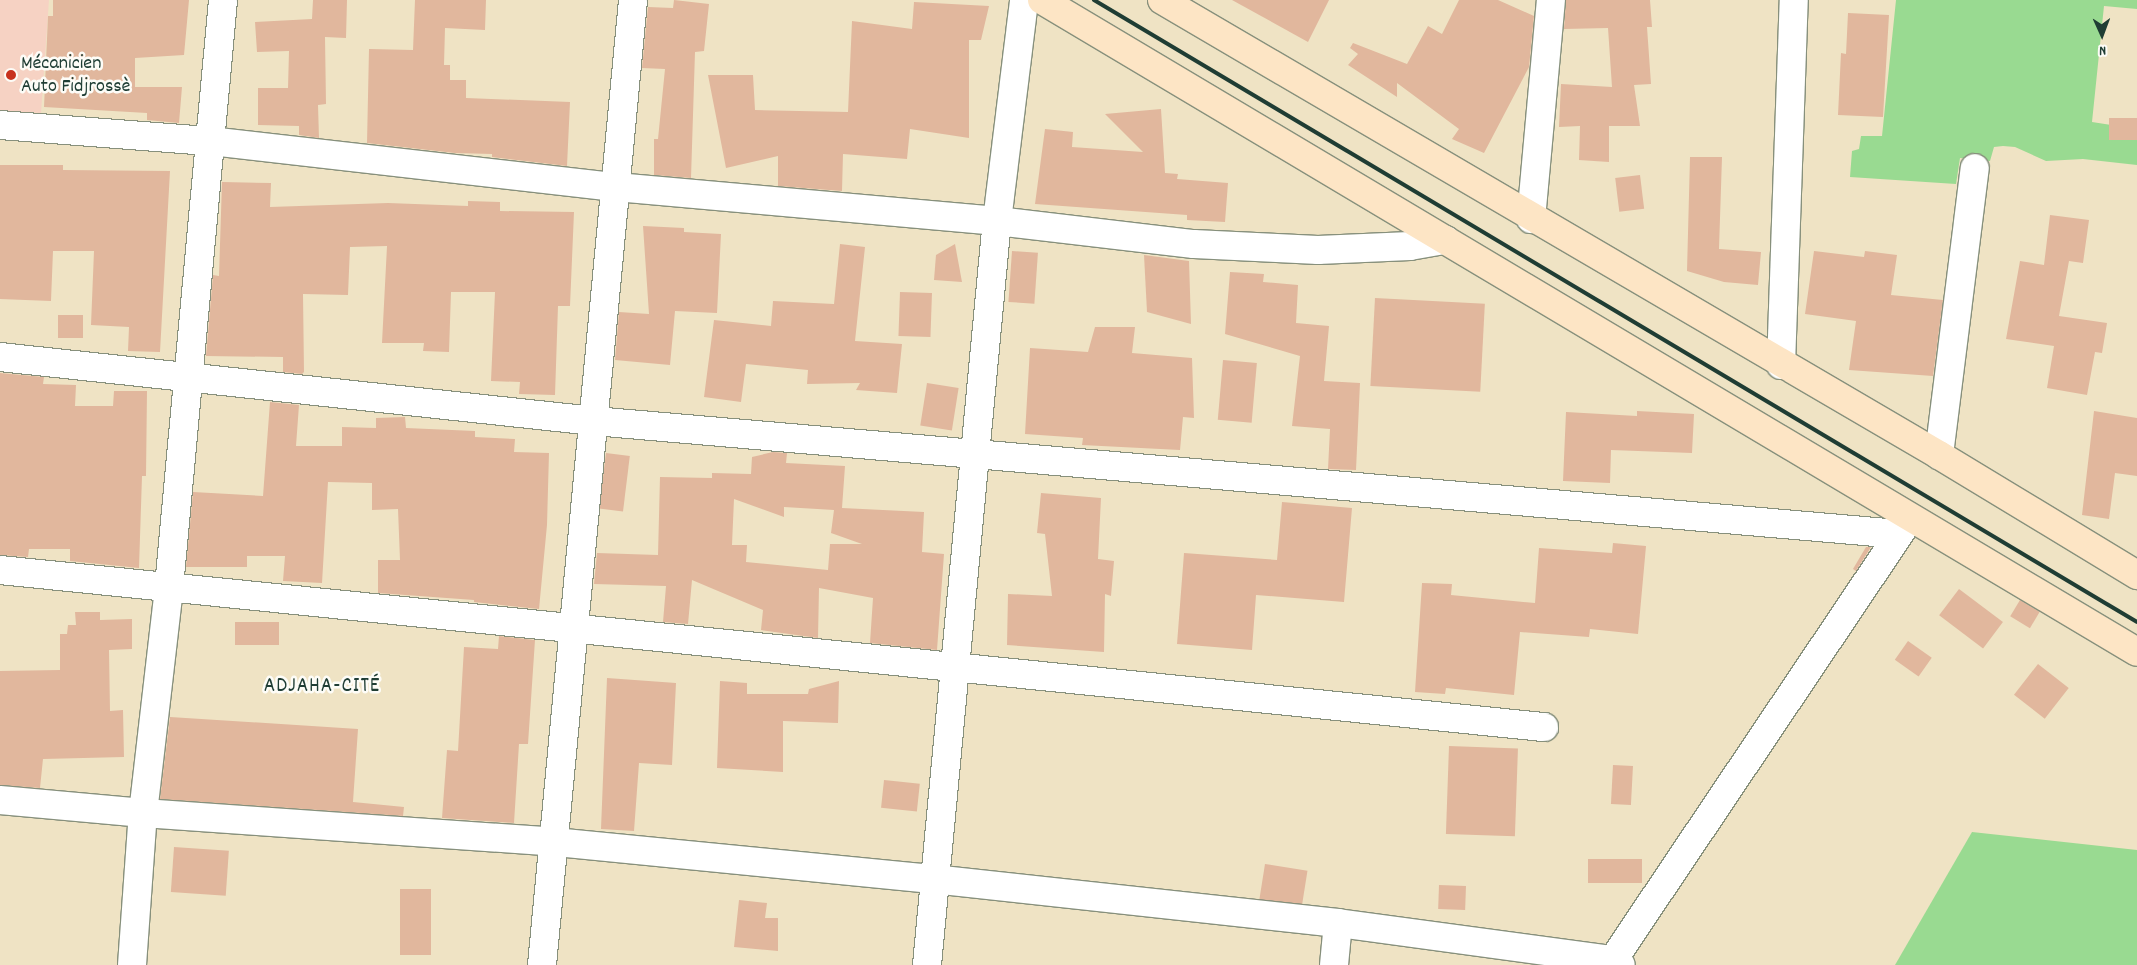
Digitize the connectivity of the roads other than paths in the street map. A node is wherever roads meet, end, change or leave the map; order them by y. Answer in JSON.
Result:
{"nodes":[{"id":1,"x":223,"y":0,"type":"edge"},
{"id":2,"x":633,"y":0,"type":"edge"},
{"id":3,"x":1024,"y":0,"type":"edge"},
{"id":4,"x":1042,"y":0,"type":"edge"},
{"id":5,"x":1162,"y":0,"type":"edge"},
{"id":6,"x":1552,"y":0,"type":"edge"},
{"id":7,"x":1794,"y":0,"type":"edge"},
{"id":8,"x":0,"y":125,"type":"edge"},
{"id":9,"x":210,"y":141,"type":"junction"},
{"id":10,"x":1975,"y":168,"type":"dead end"},
{"id":11,"x":616,"y":187,"type":"junction"},
{"id":12,"x":1532,"y":219,"type":"junction"},
{"id":13,"x":996,"y":221,"type":"junction"},
{"id":14,"x":1445,"y":240,"type":"junction"},
{"id":15,"x":0,"y":357,"type":"edge"},
{"id":16,"x":1781,"y":365,"type":"junction"},
{"id":17,"x":188,"y":378,"type":"junction"},
{"id":18,"x":594,"y":421,"type":"junction"},
{"id":19,"x":973,"y":454,"type":"junction"},
{"id":20,"x":1939,"y":455,"type":"junction"},
{"id":21,"x":1904,"y":526,"type":"junction"},
{"id":22,"x":0,"y":570,"type":"edge"},
{"id":23,"x":2137,"y":575,"type":"edge"},
{"id":24,"x":168,"y":587,"type":"junction"},
{"id":25,"x":574,"y":628,"type":"junction"},
{"id":26,"x":2137,"y":652,"type":"edge"},
{"id":27,"x":954,"y":667,"type":"junction"},
{"id":28,"x":1544,"y":727,"type":"dead end"},
{"id":29,"x":0,"y":800,"type":"edge"},
{"id":30,"x":143,"y":814,"type":"junction"},
{"id":31,"x":555,"y":842,"type":"junction"},
{"id":32,"x":934,"y":879,"type":"junction"},
{"id":33,"x":1338,"y":922,"type":"junction"},
{"id":34,"x":1617,"y":962,"type":"edge"},
{"id":35,"x":132,"y":965,"type":"edge"},
{"id":36,"x":542,"y":965,"type":"edge"},
{"id":37,"x":927,"y":965,"type":"edge"},
{"id":38,"x":1334,"y":965,"type":"edge"}],
"edges":[{"from":1,"to":9,"type":"street"},
{"from":2,"to":11,"type":"street"},
{"from":3,"to":13,"type":"street"},
{"from":4,"to":14,"type":"main road"},
{"from":5,"to":12,"type":"main road"},
{"from":6,"to":12,"type":"street"},
{"from":7,"to":16,"type":"street"},
{"from":8,"to":9,"type":"street"},
{"from":9,"to":11,"type":"street"},
{"from":9,"to":17,"type":"street"},
{"from":10,"to":20,"type":"street"},
{"from":11,"to":13,"type":"street"},
{"from":11,"to":18,"type":"street"},
{"from":12,"to":16,"type":"main road"},
{"from":13,"to":14,"type":"street"},
{"from":13,"to":19,"type":"street"},
{"from":14,"to":21,"type":"main road"},
{"from":15,"to":17,"type":"street"},
{"from":16,"to":20,"type":"main road"},
{"from":17,"to":18,"type":"street"},
{"from":17,"to":24,"type":"street"},
{"from":18,"to":19,"type":"street"},
{"from":18,"to":25,"type":"street"},
{"from":19,"to":21,"type":"street"},
{"from":19,"to":27,"type":"street"},
{"from":20,"to":23,"type":"main road"},
{"from":21,"to":26,"type":"main road"},
{"from":21,"to":34,"type":"street"},
{"from":22,"to":24,"type":"street"},
{"from":24,"to":25,"type":"street"},
{"from":24,"to":30,"type":"street"},
{"from":25,"to":27,"type":"street"},
{"from":25,"to":31,"type":"street"},
{"from":27,"to":28,"type":"street"},
{"from":27,"to":32,"type":"street"},
{"from":29,"to":30,"type":"street"},
{"from":30,"to":31,"type":"street"},
{"from":30,"to":35,"type":"street"},
{"from":31,"to":32,"type":"street"},
{"from":31,"to":36,"type":"street"},
{"from":32,"to":33,"type":"street"},
{"from":32,"to":37,"type":"street"},
{"from":33,"to":34,"type":"street"},
{"from":33,"to":38,"type":"street"}]}
